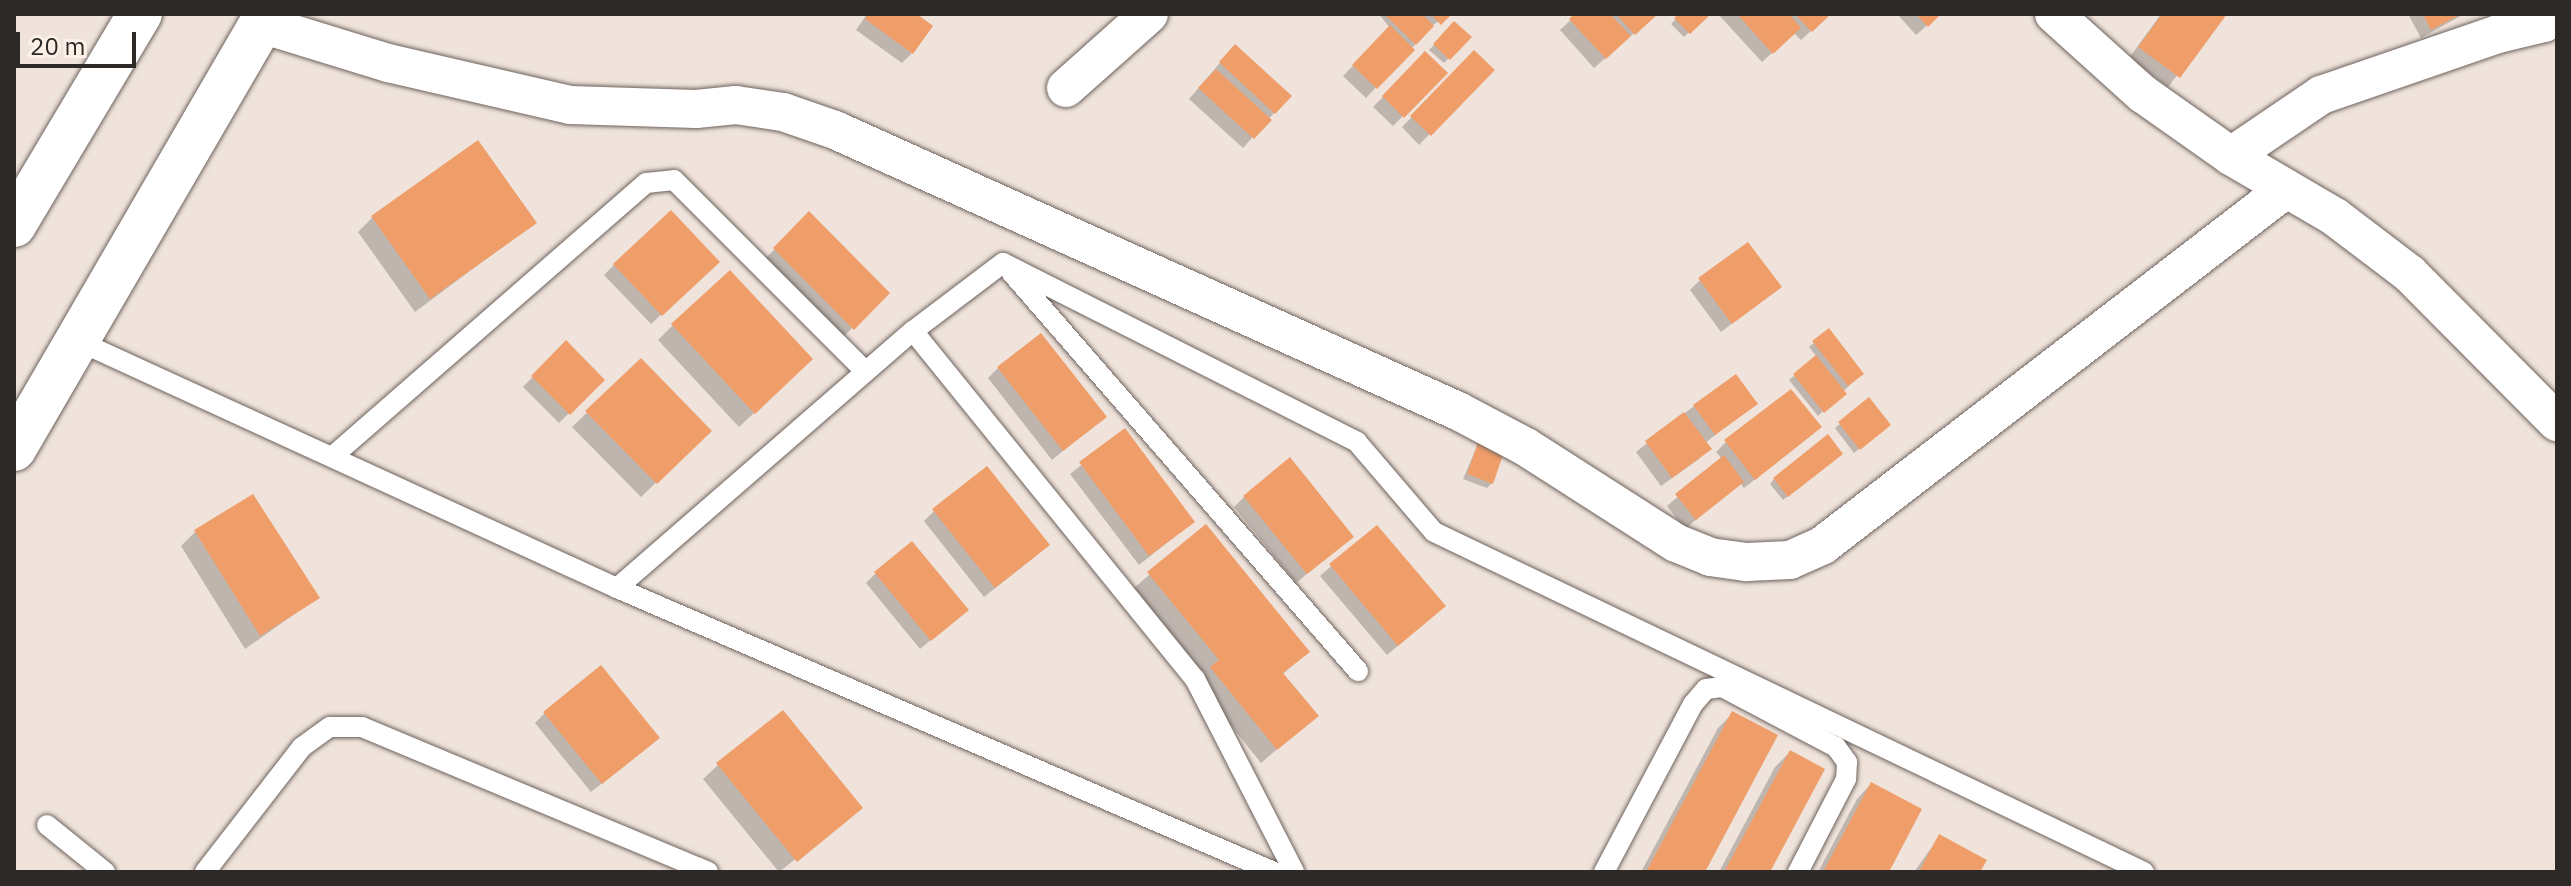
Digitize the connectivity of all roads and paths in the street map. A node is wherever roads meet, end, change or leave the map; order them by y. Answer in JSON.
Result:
{"nodes":[{"id":1,"x":140,"y":14,"type":"edge"},
{"id":2,"x":1149,"y":14,"type":"edge"},
{"id":3,"x":2054,"y":14,"type":"edge"},
{"id":4,"x":2555,"y":14,"type":"edge"},
{"id":5,"x":264,"y":19,"type":"edge"},
{"id":6,"x":1066,"y":88,"type":"dead end"},
{"id":7,"x":2231,"y":156,"type":"junction"},
{"id":8,"x":2286,"y":189,"type":"junction"},
{"id":9,"x":14,"y":225,"type":"edge"},
{"id":10,"x":1003,"y":263,"type":"junction"},
{"id":11,"x":913,"y":331,"type":"junction"},
{"id":12,"x":76,"y":340,"type":"junction"},
{"id":13,"x":865,"y":371,"type":"junction"},
{"id":14,"x":2557,"y":422,"type":"edge"},
{"id":15,"x":14,"y":449,"type":"edge"},
{"id":16,"x":333,"y":456,"type":"junction"},
{"id":17,"x":617,"y":588,"type":"junction"},
{"id":18,"x":1358,"y":671,"type":"dead end"},
{"id":19,"x":47,"y":825,"type":"dead end"},
{"id":20,"x":105,"y":872,"type":"edge"},
{"id":21,"x":205,"y":872,"type":"edge"},
{"id":22,"x":708,"y":872,"type":"edge"},
{"id":23,"x":1274,"y":872,"type":"edge"},
{"id":24,"x":1294,"y":872,"type":"edge"},
{"id":25,"x":1604,"y":872,"type":"edge"},
{"id":26,"x":1798,"y":872,"type":"edge"},
{"id":27,"x":2144,"y":872,"type":"edge"}],
"edges":[{"from":1,"to":9,"type":"main road"},
{"from":2,"to":6,"type":"street"},
{"from":3,"to":7,"type":"street"},
{"from":4,"to":7,"type":"street"},
{"from":5,"to":8,"type":"street"},
{"from":5,"to":12,"type":"main road"},
{"from":7,"to":8,"type":"street"},
{"from":8,"to":14,"type":"street"},
{"from":10,"to":11,"type":"lane"},
{"from":10,"to":18,"type":"lane"},
{"from":10,"to":27,"type":"lane"},
{"from":11,"to":13,"type":"lane"},
{"from":11,"to":24,"type":"lane"},
{"from":12,"to":15,"type":"main road"},
{"from":12,"to":16,"type":"lane"},
{"from":13,"to":16,"type":"lane"},
{"from":13,"to":17,"type":"lane"},
{"from":16,"to":17,"type":"lane"},
{"from":17,"to":23,"type":"lane"},
{"from":19,"to":20,"type":"lane"},
{"from":21,"to":22,"type":"lane"},
{"from":25,"to":26,"type":"lane"}]}
